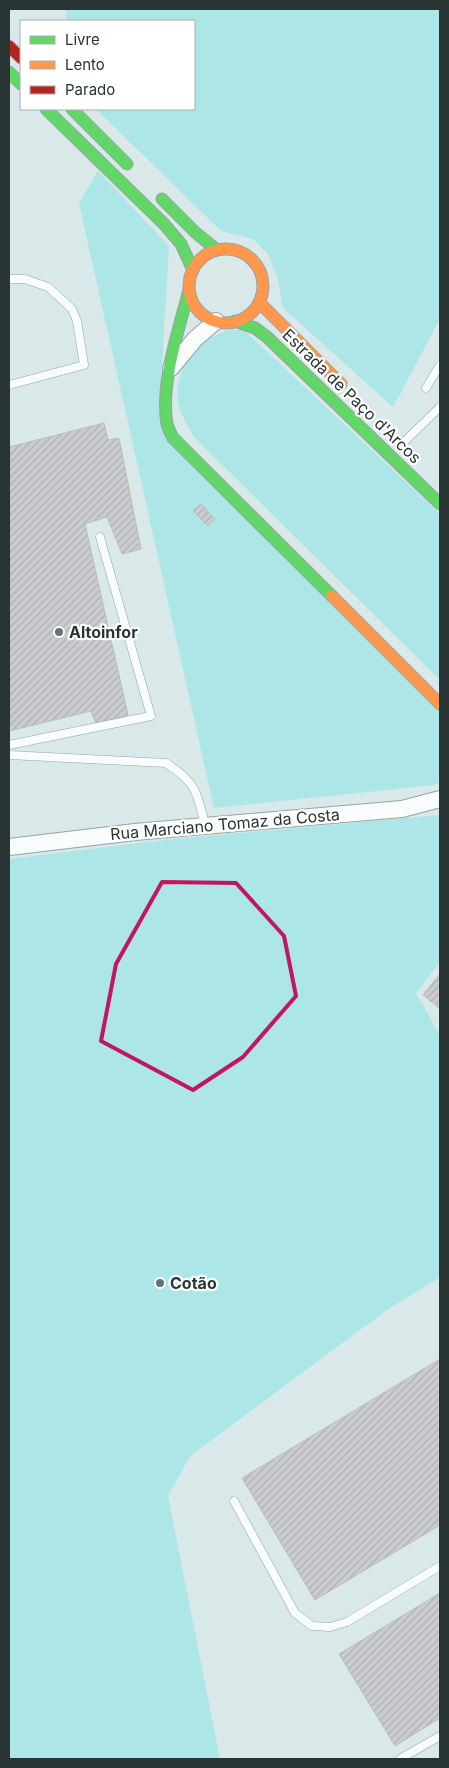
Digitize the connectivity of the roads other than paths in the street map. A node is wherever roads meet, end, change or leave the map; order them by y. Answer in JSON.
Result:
{"nodes":[{"id":1,"x":9,"y":46,"type":"edge"},
{"id":2,"x":20,"y":57,"type":"edge"},
{"id":3,"x":9,"y":72,"type":"edge"},
{"id":4,"x":20,"y":83,"type":"edge"},
{"id":5,"x":47,"y":110,"type":"edge"},
{"id":6,"x":73,"y":110,"type":"edge"},
{"id":7,"x":132,"y":168,"type":"dead end"},
{"id":8,"x":152,"y":188,"type":"dead end"},
{"id":9,"x":217,"y":250,"type":"junction"},
{"id":10,"x":193,"y":270,"type":"junction"},
{"id":11,"x":9,"y":279,"type":"edge"},
{"id":12,"x":189,"y":290,"type":"junction"},
{"id":13,"x":259,"y":302,"type":"junction"},
{"id":14,"x":216,"y":321,"type":"junction"},
{"id":15,"x":235,"y":321,"type":"junction"},
{"id":16,"x":440,"y":365,"type":"edge"},
{"id":17,"x":168,"y":372,"type":"junction"},
{"id":18,"x":9,"y":385,"type":"edge"},
{"id":19,"x":426,"y":388,"type":"dead end"},
{"id":20,"x":350,"y":393,"type":"dead end"},
{"id":21,"x":440,"y":409,"type":"edge"},
{"id":22,"x":402,"y":444,"type":"dead end"},
{"id":23,"x":440,"y":504,"type":"edge"},
{"id":24,"x":100,"y":537,"type":"dead end"},
{"id":25,"x":440,"y":704,"type":"edge"},
{"id":26,"x":9,"y":745,"type":"edge"},
{"id":27,"x":9,"y":755,"type":"edge"},
{"id":28,"x":440,"y":799,"type":"edge"},
{"id":29,"x":205,"y":825,"type":"junction"},
{"id":30,"x":9,"y":847,"type":"edge"},
{"id":31,"x":234,"y":1501,"type":"dead end"},
{"id":32,"x":440,"y":1566,"type":"edge"},
{"id":33,"x":440,"y":1736,"type":"edge"},
{"id":34,"x":400,"y":1759,"type":"edge"}],
"edges":[{"from":1,"to":2,"type":"main road"},
{"from":3,"to":4,"type":"main road"},
{"from":5,"to":10,"type":"main road"},
{"from":6,"to":7,"type":"main road"},
{"from":8,"to":9,"type":"main road"},
{"from":9,"to":10,"type":"main road"},
{"from":9,"to":13,"type":"main road"},
{"from":10,"to":12,"type":"main road"},
{"from":11,"to":18,"type":"lane"},
{"from":12,"to":14,"type":"main road"},
{"from":12,"to":17,"type":"main road"},
{"from":13,"to":15,"type":"main road"},
{"from":13,"to":20,"type":"main road","name":"Estrada de Paço d'Arcos"},
{"from":14,"to":15,"type":"main road","name":"Estrada de Paço d'Arcos"},
{"from":14,"to":17,"type":"street"},
{"from":15,"to":23,"type":"main road","name":"Estrada de Paço d'Arcos"},
{"from":16,"to":19,"type":"lane"},
{"from":17,"to":25,"type":"main road"},
{"from":21,"to":22,"type":"lane"},
{"from":24,"to":26,"type":"lane"},
{"from":27,"to":29,"type":"lane"},
{"from":28,"to":29,"type":"street","name":"Rua Marciano Tomaz da Costa"},
{"from":29,"to":30,"type":"street","name":"Rua Marciano Tomaz da Costa"},
{"from":31,"to":32,"type":"lane"},
{"from":33,"to":34,"type":"lane"}]}
